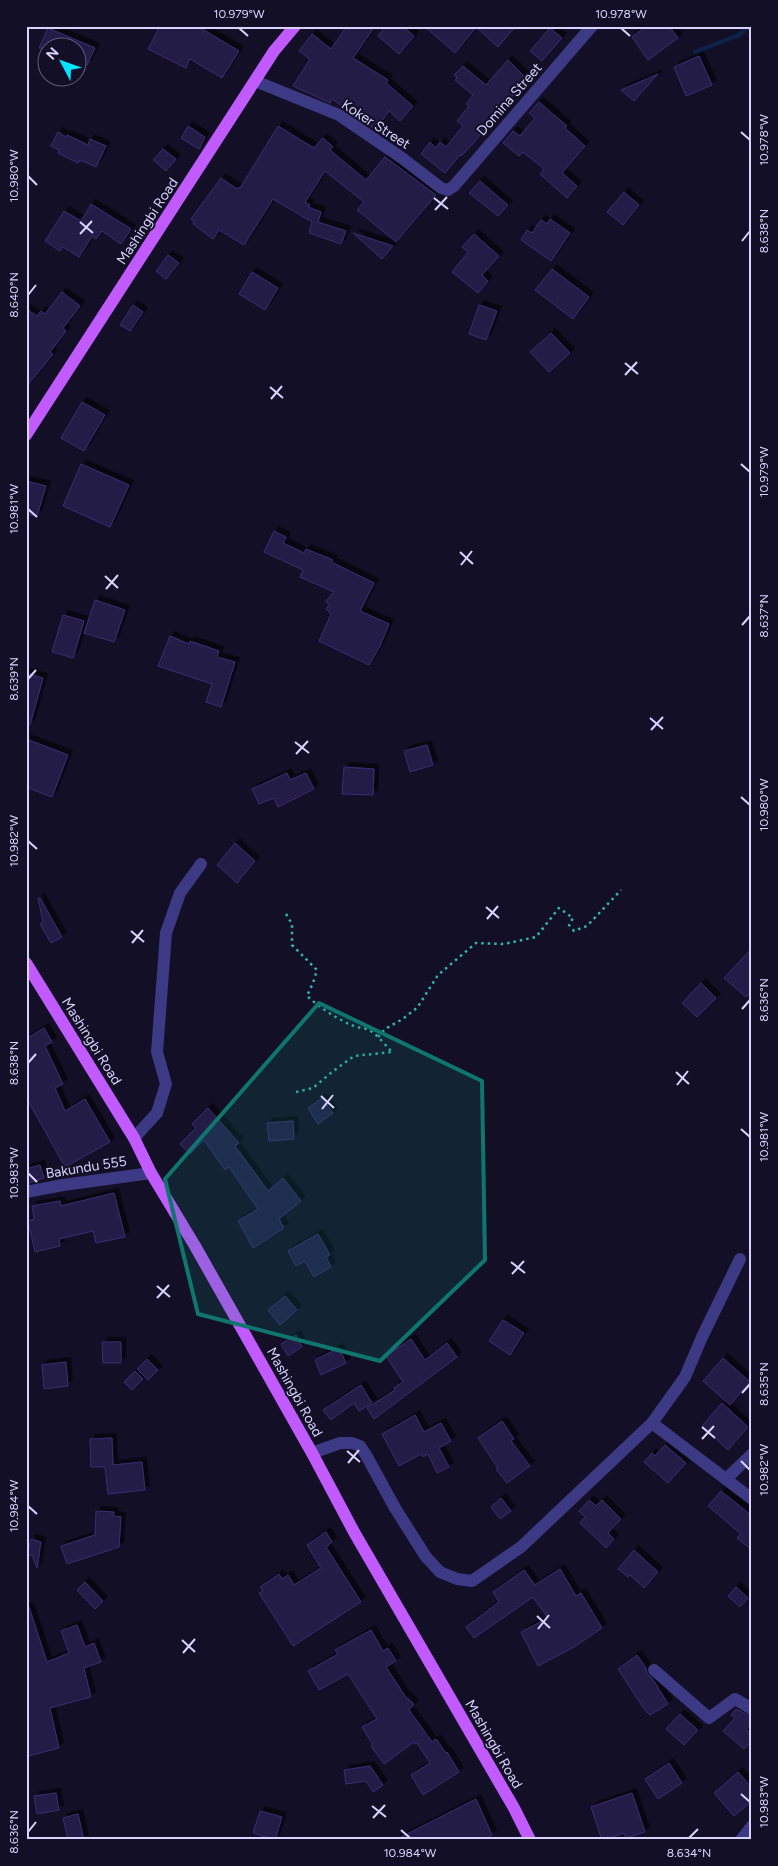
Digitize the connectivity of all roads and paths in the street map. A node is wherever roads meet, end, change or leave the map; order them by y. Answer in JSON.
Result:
{"nodes":[{"id":1,"x":295,"y":26,"type":"edge"},
{"id":2,"x":592,"y":26,"type":"edge"},
{"id":3,"x":255,"y":81,"type":"junction"},
{"id":4,"x":448,"y":190,"type":"joint"},
{"id":5,"x":26,"y":435,"type":"edge"},
{"id":6,"x":200,"y":864,"type":"dead end"},
{"id":7,"x":621,"y":890,"type":"dead end"},
{"id":8,"x":286,"y":914,"type":"dead end"},
{"id":9,"x":26,"y":963,"type":"edge"},
{"id":10,"x":378,"y":1037,"type":"junction"},
{"id":11,"x":296,"y":1092,"type":"dead end"},
{"id":12,"x":134,"y":1138,"type":"junction"},
{"id":13,"x":151,"y":1172,"type":"junction"},
{"id":14,"x":26,"y":1192,"type":"edge"},
{"id":15,"x":740,"y":1259,"type":"dead end"},
{"id":16,"x":652,"y":1423,"type":"junction"},
{"id":17,"x":312,"y":1453,"type":"junction"},
{"id":18,"x":752,"y":1454,"type":"edge"},
{"id":19,"x":726,"y":1479,"type":"junction"},
{"id":20,"x":752,"y":1499,"type":"edge"},
{"id":21,"x":654,"y":1670,"type":"dead end"},
{"id":22,"x":752,"y":1709,"type":"edge"},
{"id":23,"x":752,"y":1826,"type":"edge"},
{"id":24,"x":530,"y":1840,"type":"edge"},
{"id":25,"x":741,"y":1840,"type":"edge"}],
"edges":[{"from":1,"to":3,"type":"main road","name":"Mashingbi Road"},
{"from":2,"to":4,"type":"street","name":"Domina Street"},
{"from":3,"to":4,"type":"street","name":"Koker Street"},
{"from":3,"to":5,"type":"main road","name":"Mashingbi Road"},
{"from":6,"to":12,"type":"street"},
{"from":7,"to":10,"type":"path"},
{"from":8,"to":10,"type":"path"},
{"from":9,"to":12,"type":"main road","name":"Mashingbi Road"},
{"from":10,"to":11,"type":"path"},
{"from":12,"to":13,"type":"main road","name":"Mashingbi Road"},
{"from":13,"to":14,"type":"street","name":"Bakundu 555"},
{"from":13,"to":17,"type":"main road","name":"Mashingbi Road"},
{"from":15,"to":16,"type":"street"},
{"from":16,"to":17,"type":"street"},
{"from":16,"to":19,"type":"street"},
{"from":17,"to":24,"type":"main road","name":"Mashingbi Road"},
{"from":18,"to":19,"type":"street"},
{"from":19,"to":20,"type":"street"},
{"from":21,"to":22,"type":"street"},
{"from":23,"to":25,"type":"street"}]}
